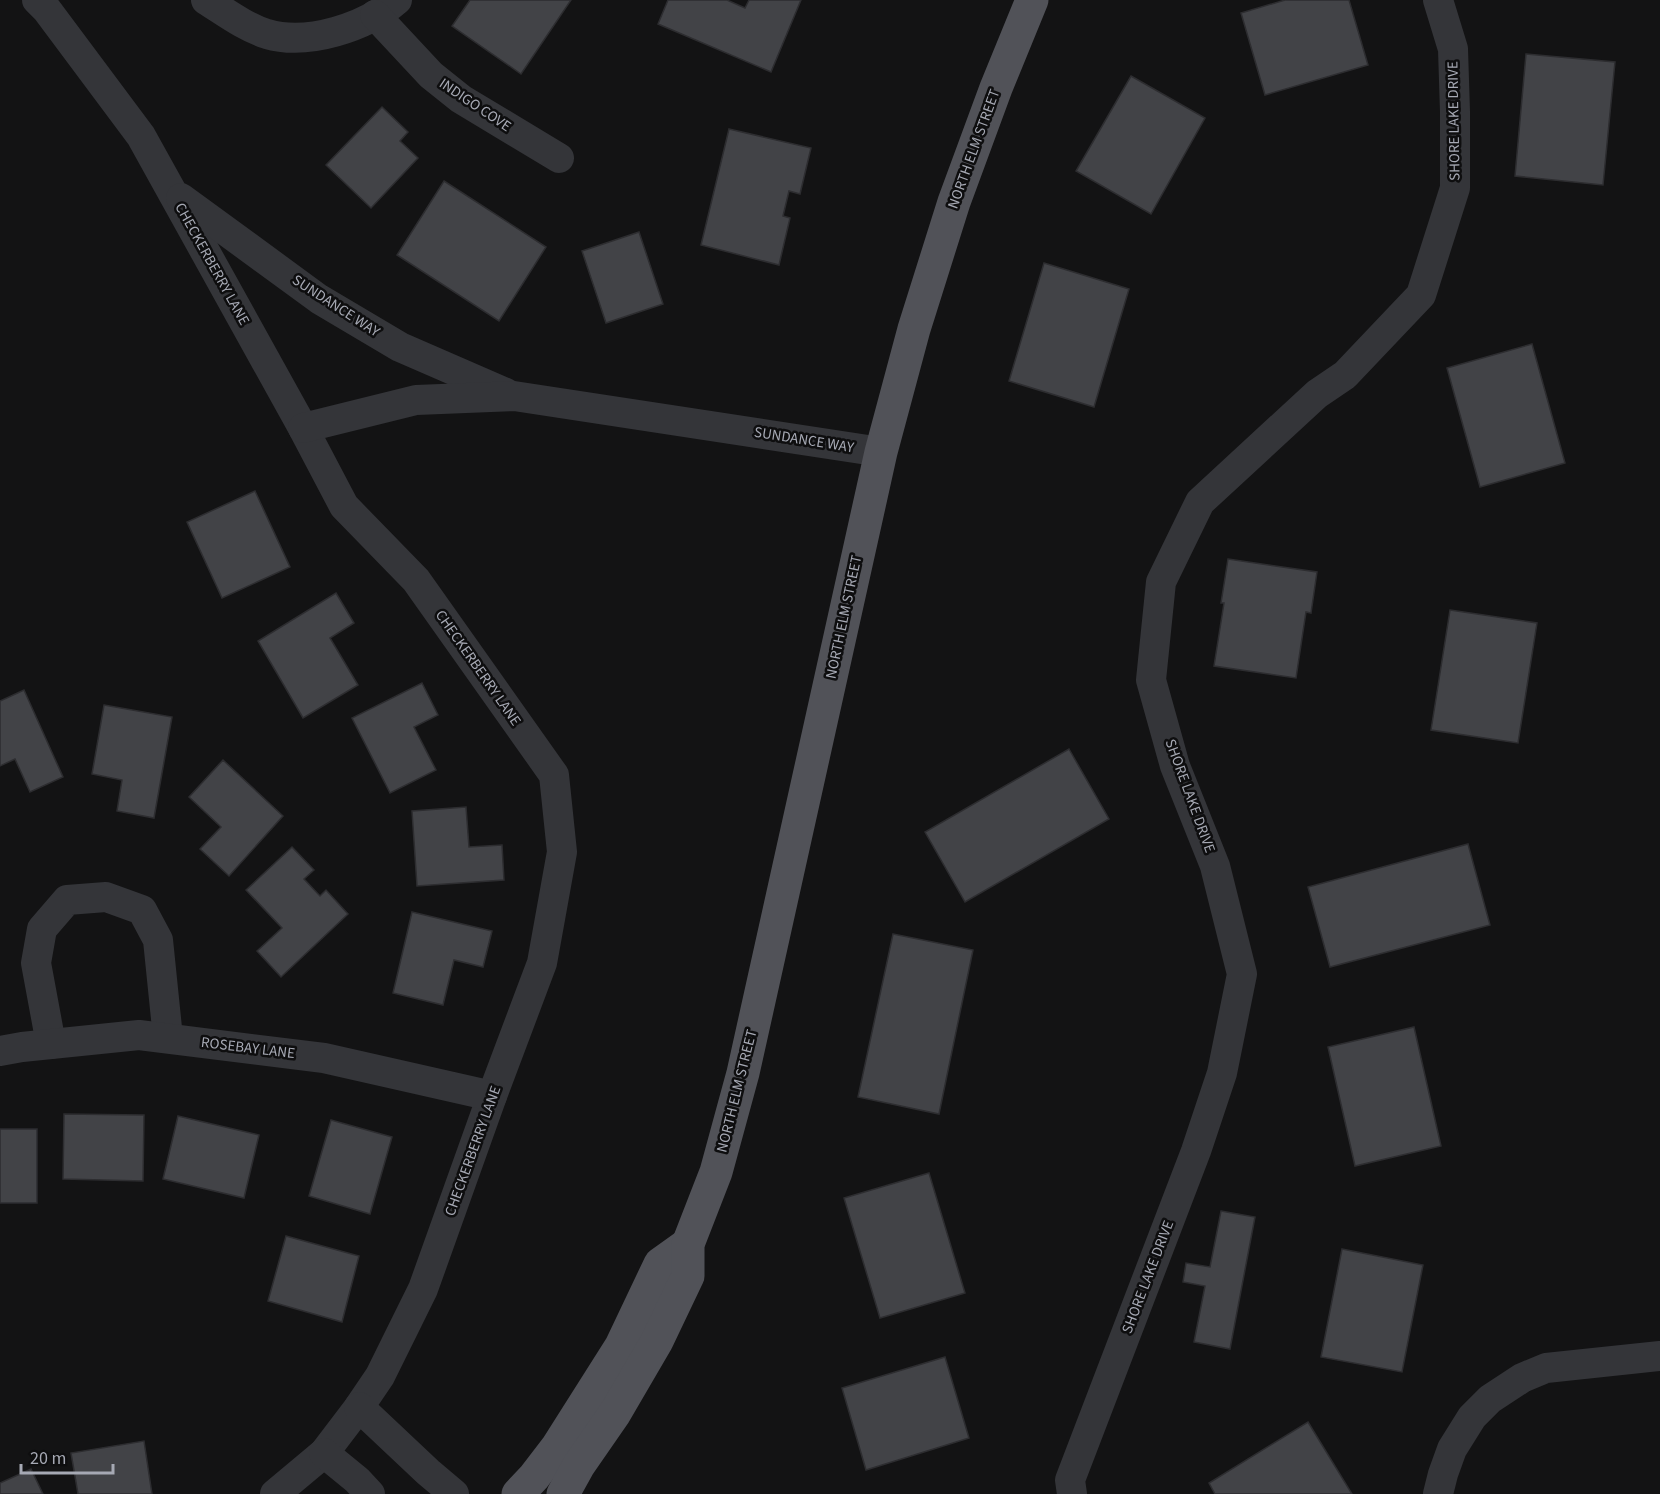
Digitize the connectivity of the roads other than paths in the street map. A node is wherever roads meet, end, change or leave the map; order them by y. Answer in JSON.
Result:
{"nodes":[{"id":1,"x":37,"y":0,"type":"edge"},
{"id":2,"x":206,"y":0,"type":"edge"},
{"id":3,"x":1032,"y":0,"type":"edge"},
{"id":4,"x":1438,"y":0,"type":"edge"},
{"id":5,"x":386,"y":8,"type":"edge"},
{"id":6,"x":559,"y":158,"type":"dead end"},
{"id":7,"x":172,"y":191,"type":"junction"},
{"id":8,"x":514,"y":396,"type":"junction"},
{"id":9,"x":303,"y":428,"type":"junction"},
{"id":10,"x":881,"y":452,"type":"junction"},
{"id":11,"x":168,"y":1038,"type":"junction"},
{"id":12,"x":51,"y":1044,"type":"junction"},
{"id":13,"x":0,"y":1051,"type":"edge"},
{"id":14,"x":492,"y":1096,"type":"junction"},
{"id":15,"x":688,"y":1244,"type":"junction"},
{"id":16,"x":1660,"y":1356,"type":"edge"},
{"id":17,"x":359,"y":1407,"type":"junction"},
{"id":18,"x":324,"y":1453,"type":"junction"},
{"id":19,"x":275,"y":1494,"type":"edge"},
{"id":20,"x":370,"y":1494,"type":"edge"},
{"id":21,"x":454,"y":1494,"type":"edge"},
{"id":22,"x":518,"y":1494,"type":"edge"},
{"id":23,"x":563,"y":1494,"type":"edge"},
{"id":24,"x":1072,"y":1494,"type":"edge"},
{"id":25,"x":1438,"y":1494,"type":"edge"}],
"edges":[{"from":1,"to":7,"type":"street","name":"CHECKERBERRY LANE"},
{"from":2,"to":5,"type":"street"},
{"from":3,"to":10,"type":"main road","name":"NORTH ELM STREET"},
{"from":4,"to":24,"type":"street","name":"SHORE LAKE DRIVE"},
{"from":5,"to":6,"type":"street","name":"INDIGO COVE"},
{"from":7,"to":8,"type":"street","name":"SUNDANCE WAY"},
{"from":7,"to":9,"type":"street","name":"CHECKERBERRY LANE"},
{"from":8,"to":9,"type":"street","name":"SUNDANCE WAY"},
{"from":8,"to":10,"type":"street","name":"SUNDANCE WAY"},
{"from":9,"to":14,"type":"street","name":"CHECKERBERRY LANE"},
{"from":10,"to":15,"type":"main road","name":"NORTH ELM STREET"},
{"from":11,"to":12,"type":"street","name":"ROSEBAY LANE"},
{"from":11,"to":12,"type":"street"},
{"from":11,"to":14,"type":"street","name":"ROSEBAY LANE"},
{"from":12,"to":13,"type":"street","name":"ROSEBAY LANE"},
{"from":14,"to":17,"type":"street","name":"CHECKERBERRY LANE"},
{"from":15,"to":22,"type":"main road"},
{"from":15,"to":23,"type":"main road","name":"NORTH ELM STREET"},
{"from":16,"to":25,"type":"street"},
{"from":17,"to":18,"type":"street","name":"CHECKERBERRY LANE"},
{"from":17,"to":21,"type":"street"},
{"from":18,"to":19,"type":"street","name":"CHECKERBERRY LANE"},
{"from":18,"to":20,"type":"street"}]}
